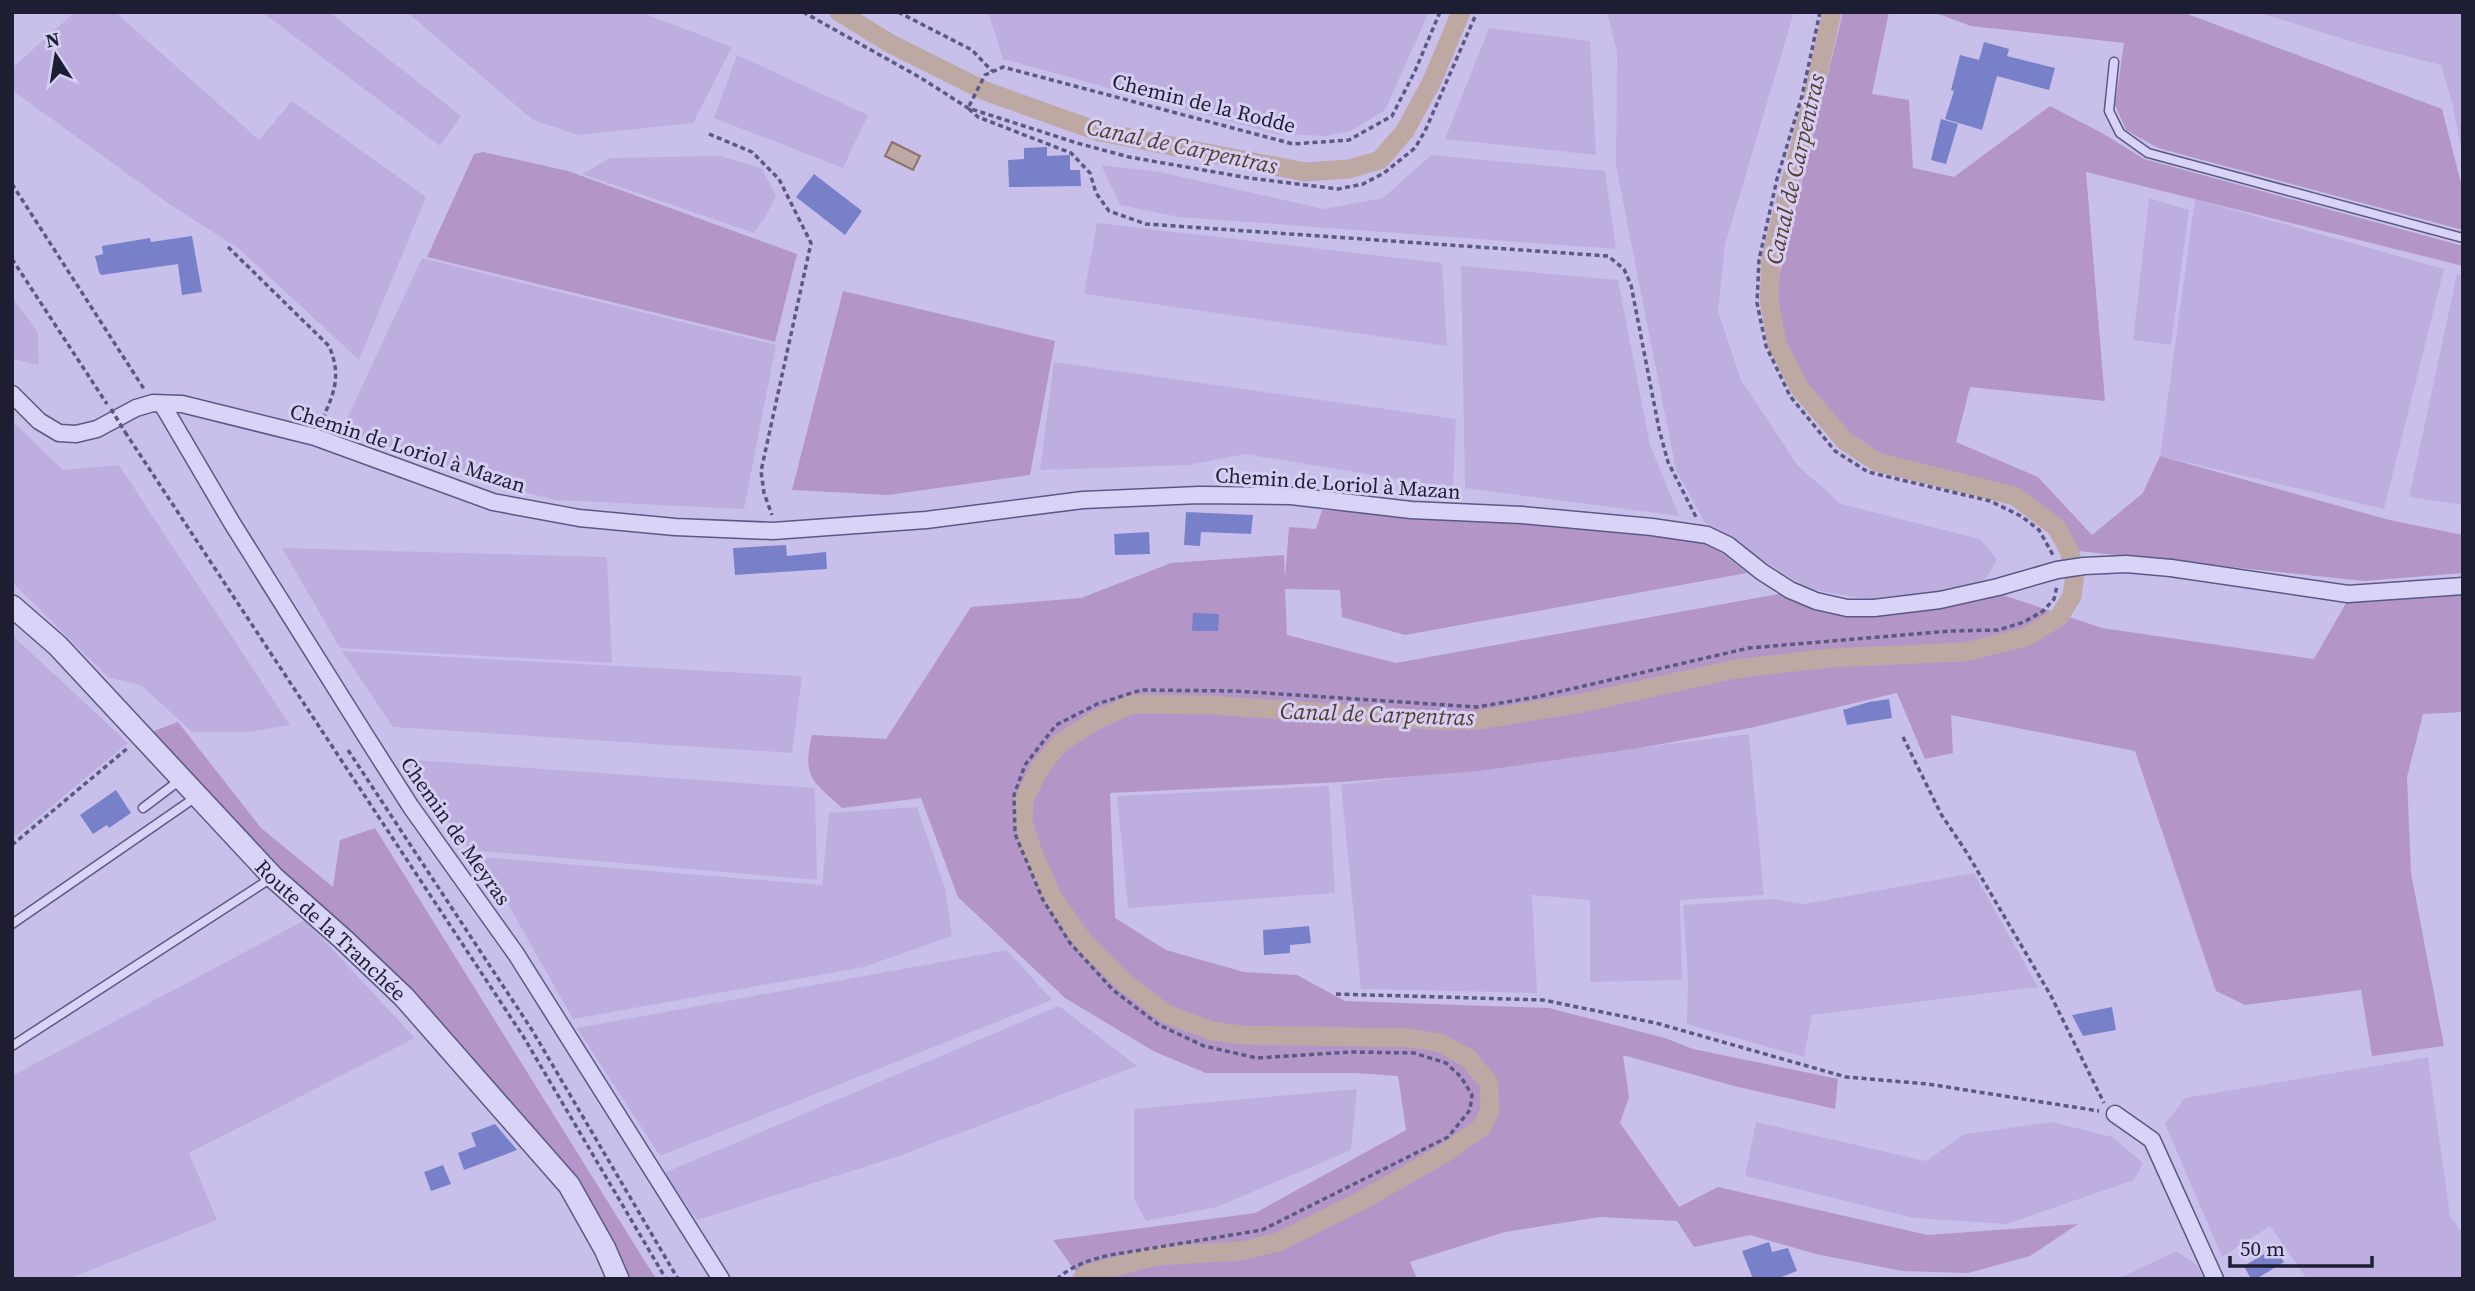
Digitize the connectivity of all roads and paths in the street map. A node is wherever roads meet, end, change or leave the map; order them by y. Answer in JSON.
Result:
{"nodes":[{"id":1,"x":803,"y":12,"type":"edge"},
{"id":2,"x":898,"y":12,"type":"edge"},
{"id":3,"x":1440,"y":12,"type":"edge"},
{"id":4,"x":1477,"y":12,"type":"edge"},
{"id":5,"x":1821,"y":12,"type":"edge"},
{"id":6,"x":2114,"y":62,"type":"dead end"},
{"id":7,"x":992,"y":71,"type":"junction"},
{"id":8,"x":968,"y":108,"type":"junction"},
{"id":9,"x":709,"y":134,"type":"dead end"},
{"id":10,"x":12,"y":184,"type":"edge"},
{"id":11,"x":2463,"y":238,"type":"edge"},
{"id":12,"x":229,"y":247,"type":"dead end"},
{"id":13,"x":12,"y":258,"type":"edge"},
{"id":14,"x":12,"y":394,"type":"edge"},
{"id":15,"x":157,"y":403,"type":"junction"},
{"id":16,"x":315,"y":437,"type":"junction"},
{"id":17,"x":773,"y":531,"type":"junction"},
{"id":18,"x":1707,"y":535,"type":"junction"},
{"id":19,"x":2061,"y":569,"type":"junction"},
{"id":20,"x":2463,"y":586,"type":"edge"},
{"id":21,"x":12,"y":606,"type":"edge"},
{"id":22,"x":142,"y":737,"type":"junction"},
{"id":23,"x":1903,"y":737,"type":"dead end"},
{"id":24,"x":348,"y":750,"type":"dead end"},
{"id":25,"x":181,"y":780,"type":"junction"},
{"id":26,"x":196,"y":797,"type":"junction"},
{"id":27,"x":143,"y":808,"type":"dead end"},
{"id":28,"x":12,"y":845,"type":"edge"},
{"id":29,"x":273,"y":877,"type":"junction"},
{"id":30,"x":12,"y":924,"type":"edge"},
{"id":31,"x":1336,"y":994,"type":"dead end"},
{"id":32,"x":12,"y":1046,"type":"edge"},
{"id":33,"x":2111,"y":1113,"type":"junction"},
{"id":34,"x":1058,"y":1278,"type":"edge"},
{"id":35,"x":618,"y":1279,"type":"edge"},
{"id":36,"x":666,"y":1279,"type":"edge"},
{"id":37,"x":678,"y":1279,"type":"edge"},
{"id":38,"x":721,"y":1279,"type":"edge"},
{"id":39,"x":2214,"y":1279,"type":"edge"}],
"edges":[{"from":1,"to":8,"type":"path"},
{"from":2,"to":7,"type":"path"},
{"from":3,"to":7,"type":"path","name":"Chemin de la Rodde"},
{"from":4,"to":8,"type":"path"},
{"from":5,"to":19,"type":"path"},
{"from":6,"to":11,"type":"lane"},
{"from":7,"to":8,"type":"path"},
{"from":8,"to":18,"type":"path"},
{"from":9,"to":17,"type":"path"},
{"from":10,"to":15,"type":"path"},
{"from":12,"to":16,"type":"path"},
{"from":13,"to":36,"type":"path","bridge":true},
{"from":14,"to":15,"type":"street","name":"Chemin de Loriol à Mazan"},
{"from":15,"to":16,"type":"street","name":"Chemin de Loriol à Mazan"},
{"from":15,"to":38,"type":"street","name":"Chemin de Meyras"},
{"from":16,"to":17,"type":"street","name":"Chemin de Loriol à Mazan"},
{"from":17,"to":18,"type":"street","name":"Chemin de Loriol à Mazan"},
{"from":18,"to":19,"type":"street","name":"Chemin de Loriol à Mazan"},
{"from":19,"to":20,"type":"street","name":"Chemin de Loriol à Mazan"},
{"from":19,"to":34,"type":"path"},
{"from":21,"to":22,"type":"street","name":"Route de la Tranchée"},
{"from":22,"to":25,"type":"street","name":"Route de la Tranchée"},
{"from":22,"to":28,"type":"path"},
{"from":23,"to":33,"type":"path"},
{"from":24,"to":37,"type":"path"},
{"from":25,"to":26,"type":"street","name":"Route de la Tranchée"},
{"from":25,"to":27,"type":"lane"},
{"from":26,"to":29,"type":"street","name":"Route de la Tranchée"},
{"from":26,"to":30,"type":"lane"},
{"from":29,"to":32,"type":"lane"},
{"from":29,"to":35,"type":"street","name":"Route de la Tranchée"},
{"from":31,"to":33,"type":"path"},
{"from":33,"to":39,"type":"street"}]}
